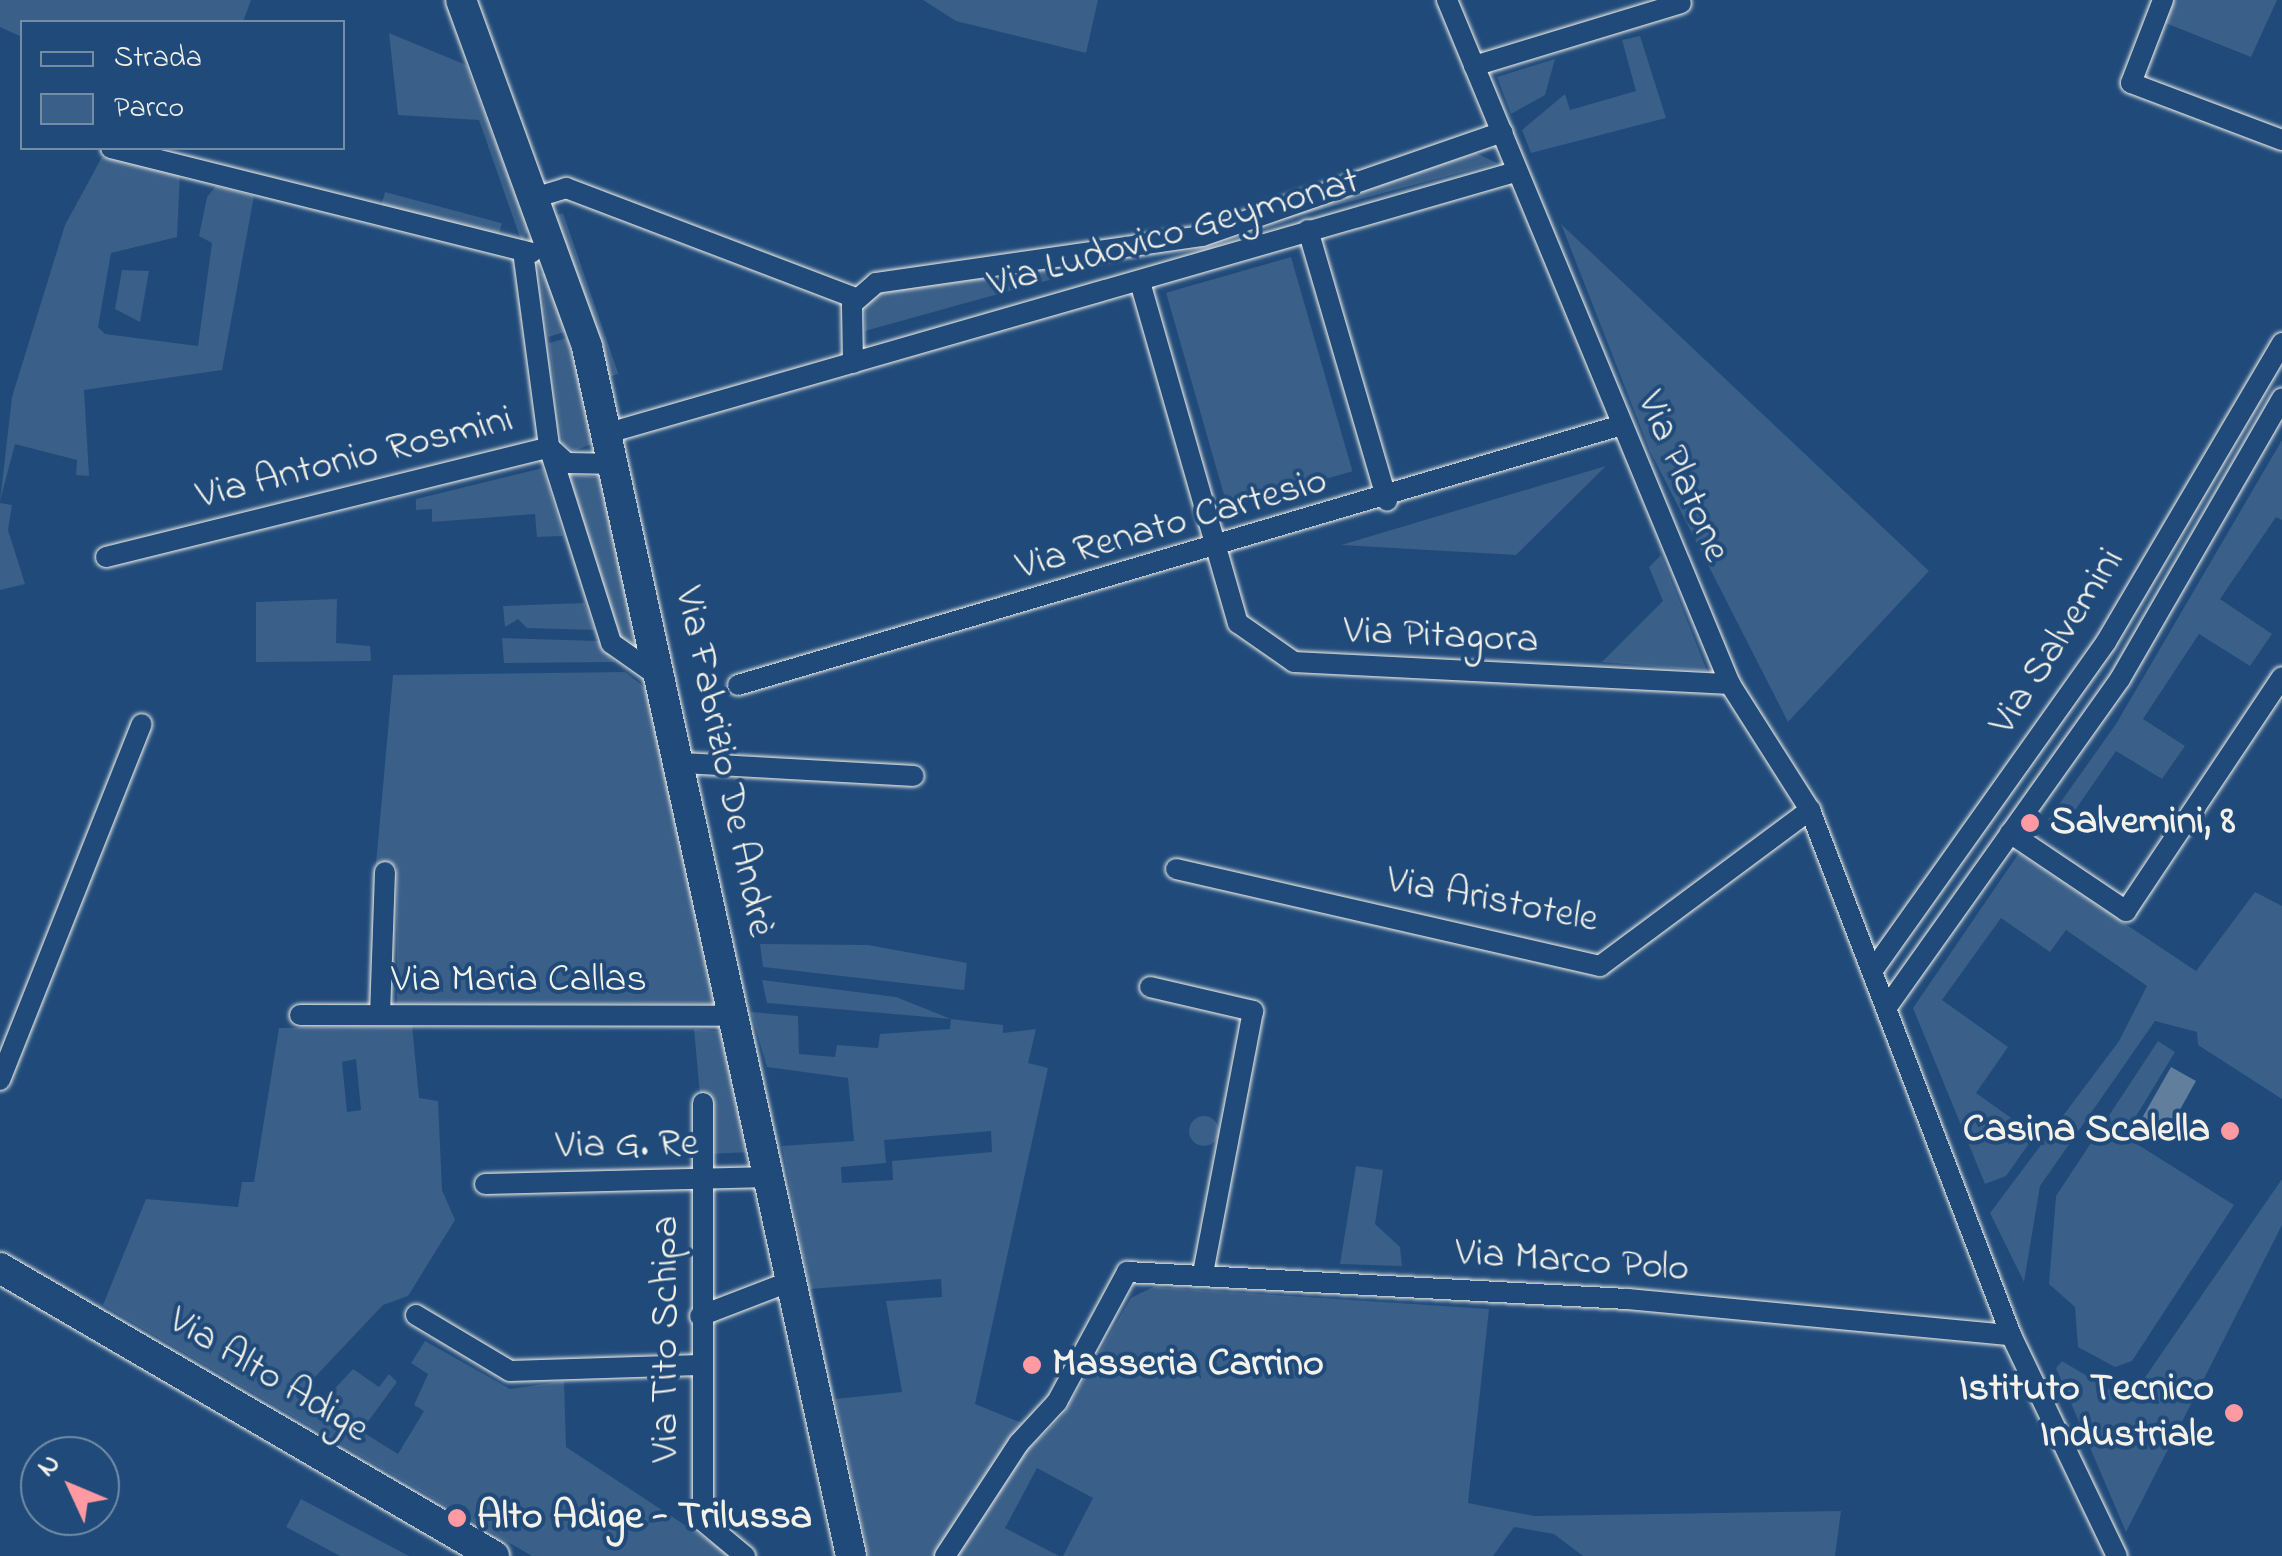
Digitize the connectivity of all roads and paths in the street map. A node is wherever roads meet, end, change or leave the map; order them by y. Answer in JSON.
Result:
{"nodes":[{"id":1,"x":461,"y":0,"type":"edge"},
{"id":2,"x":1448,"y":0,"type":"edge"},
{"id":3,"x":2163,"y":0,"type":"edge"},
{"id":4,"x":1681,"y":3,"type":"dead end"},
{"id":5,"x":1474,"y":66,"type":"junction"},
{"id":6,"x":1502,"y":132,"type":"junction"},
{"id":7,"x":2282,"y":140,"type":"edge"},
{"id":8,"x":119,"y":150,"type":"edge"},
{"id":9,"x":1515,"y":172,"type":"junction"},
{"id":10,"x":534,"y":198,"type":"junction"},
{"id":11,"x":1308,"y":230,"type":"junction"},
{"id":12,"x":522,"y":251,"type":"junction"},
{"id":13,"x":553,"y":254,"type":"junction"},
{"id":14,"x":1140,"y":282,"type":"junction"},
{"id":15,"x":855,"y":298,"type":"junction"},
{"id":16,"x":2282,"y":343,"type":"edge"},
{"id":17,"x":853,"y":363,"type":"junction"},
{"id":18,"x":2282,"y":398,"type":"edge"},
{"id":19,"x":1622,"y":426,"type":"junction"},
{"id":20,"x":608,"y":433,"type":"junction"},
{"id":21,"x":549,"y":447,"type":"junction"},
{"id":22,"x":616,"y":464,"type":"junction"},
{"id":23,"x":1386,"y":502,"type":"junction"},
{"id":24,"x":1214,"y":548,"type":"junction"},
{"id":25,"x":106,"y":557,"type":"dead end"},
{"id":26,"x":2282,"y":677,"type":"edge"},
{"id":27,"x":666,"y":682,"type":"junction"},
{"id":28,"x":1730,"y":684,"type":"junction"},
{"id":29,"x":738,"y":685,"type":"dead end"},
{"id":30,"x":142,"y":724,"type":"dead end"},
{"id":31,"x":684,"y":763,"type":"junction"},
{"id":32,"x":914,"y":776,"type":"dead end"},
{"id":33,"x":1810,"y":810,"type":"junction"},
{"id":34,"x":2010,"y":833,"type":"junction"},
{"id":35,"x":1176,"y":869,"type":"dead end"},
{"id":36,"x":385,"y":872,"type":"dead end"},
{"id":37,"x":1872,"y":970,"type":"junction"},
{"id":38,"x":1150,"y":987,"type":"dead end"},
{"id":39,"x":1887,"y":1007,"type":"junction"},
{"id":40,"x":300,"y":1015,"type":"dead end"},
{"id":41,"x":380,"y":1015,"type":"junction"},
{"id":42,"x":738,"y":1016,"type":"junction"},
{"id":43,"x":0,"y":1080,"type":"edge"},
{"id":44,"x":703,"y":1103,"type":"dead end"},
{"id":45,"x":771,"y":1176,"type":"junction"},
{"id":46,"x":702,"y":1179,"type":"junction"},
{"id":47,"x":485,"y":1184,"type":"dead end"},
{"id":48,"x":0,"y":1268,"type":"edge"},
{"id":49,"x":1203,"y":1273,"type":"junction"},
{"id":50,"x":790,"y":1281,"type":"junction"},
{"id":51,"x":416,"y":1315,"type":"dead end"},
{"id":52,"x":700,"y":1316,"type":"junction"},
{"id":53,"x":2011,"y":1335,"type":"junction"},
{"id":54,"x":700,"y":1365,"type":"junction"},
{"id":55,"x":494,"y":1556,"type":"edge"},
{"id":56,"x":745,"y":1556,"type":"edge"},
{"id":57,"x":850,"y":1556,"type":"edge"},
{"id":58,"x":945,"y":1556,"type":"edge"},
{"id":59,"x":2116,"y":1556,"type":"edge"}],
"edges":[{"from":1,"to":10,"type":"street","name":"Via Fabrizio De Andrè"},
{"from":2,"to":5,"type":"street","name":"Via Platone"},
{"from":3,"to":7,"type":"street"},
{"from":4,"to":5,"type":"street"},
{"from":5,"to":6,"type":"street","name":"Via Platone"},
{"from":6,"to":9,"type":"street","name":"Via Platone"},
{"from":6,"to":15,"type":"street","name":"Via Ludovico Geymonat"},
{"from":8,"to":12,"type":"street"},
{"from":9,"to":11,"type":"street","name":"Via Ludovico Geymonat"},
{"from":9,"to":19,"type":"street","name":"Via Platone"},
{"from":10,"to":13,"type":"street","name":"Via Fabrizio De Andrè"},
{"from":10,"to":15,"type":"street"},
{"from":11,"to":14,"type":"street","name":"Via Ludovico Geymonat"},
{"from":11,"to":23,"type":"street"},
{"from":12,"to":13,"type":"street"},
{"from":12,"to":21,"type":"street"},
{"from":13,"to":20,"type":"street","name":"Via Fabrizio De Andrè"},
{"from":14,"to":17,"type":"street","name":"Via Ludovico Geymonat"},
{"from":14,"to":24,"type":"street","name":"Via Pitagora"},
{"from":15,"to":17,"type":"street"},
{"from":16,"to":37,"type":"street","name":"Via Salvemini"},
{"from":17,"to":20,"type":"street","name":"Via Ludovico Geymonat"},
{"from":18,"to":34,"type":"street","name":"Via Salvemini"},
{"from":19,"to":23,"type":"street","name":"Via Renato Cartesio"},
{"from":19,"to":28,"type":"street","name":"Via Platone"},
{"from":20,"to":22,"type":"street","name":"Via Fabrizio De Andrè"},
{"from":21,"to":22,"type":"street","name":"Via Antonio Rosmini"},
{"from":21,"to":25,"type":"street","name":"Via Antonio Rosmini"},
{"from":21,"to":27,"type":"street"},
{"from":22,"to":27,"type":"street","name":"Via Fabrizio De Andrè"},
{"from":23,"to":24,"type":"street","name":"Via Renato Cartesio"},
{"from":24,"to":28,"type":"street","name":"Via Pitagora"},
{"from":24,"to":29,"type":"street","name":"Via Renato Cartesio"},
{"from":26,"to":34,"type":"street"},
{"from":27,"to":31,"type":"street","name":"Via Fabrizio De Andrè"},
{"from":28,"to":33,"type":"street","name":"Via Platone"},
{"from":30,"to":43,"type":"street"},
{"from":31,"to":32,"type":"street"},
{"from":31,"to":42,"type":"street","name":"Via Fabrizio De Andrè"},
{"from":33,"to":35,"type":"street","name":"Via Aristotele"},
{"from":33,"to":37,"type":"street","name":"Via Platone"},
{"from":34,"to":39,"type":"street","name":"Via Salvemini"},
{"from":36,"to":41,"type":"street"},
{"from":37,"to":39,"type":"street","name":"Via Platone"},
{"from":38,"to":49,"type":"street"},
{"from":39,"to":53,"type":"street","name":"Via Platone"},
{"from":40,"to":41,"type":"street","name":"Via Maria Callas"},
{"from":41,"to":42,"type":"street","name":"Via Maria Callas"},
{"from":42,"to":45,"type":"street","name":"Via Fabrizio De Andrè"},
{"from":44,"to":46,"type":"street","name":"Via Tito Schipa"},
{"from":45,"to":46,"type":"street","name":"Via G. Re"},
{"from":45,"to":50,"type":"street","name":"Via Fabrizio De Andrè"},
{"from":46,"to":47,"type":"street","name":"Via G. Re"},
{"from":46,"to":52,"type":"street","name":"Via Tito Schipa"},
{"from":48,"to":55,"type":"street","name":"Via Alto Adige"},
{"from":49,"to":53,"type":"street","name":"Via Marco Polo"},
{"from":49,"to":58,"type":"street","name":"Via Marco Polo"},
{"from":50,"to":52,"type":"street"},
{"from":50,"to":57,"type":"street","name":"Via Fabrizio De Andrè"},
{"from":51,"to":54,"type":"street"},
{"from":52,"to":54,"type":"street","name":"Via Tito Schipa"},
{"from":53,"to":59,"type":"street","name":"Via Platone"},
{"from":54,"to":56,"type":"street","name":"Via Tito Schipa"}]}
